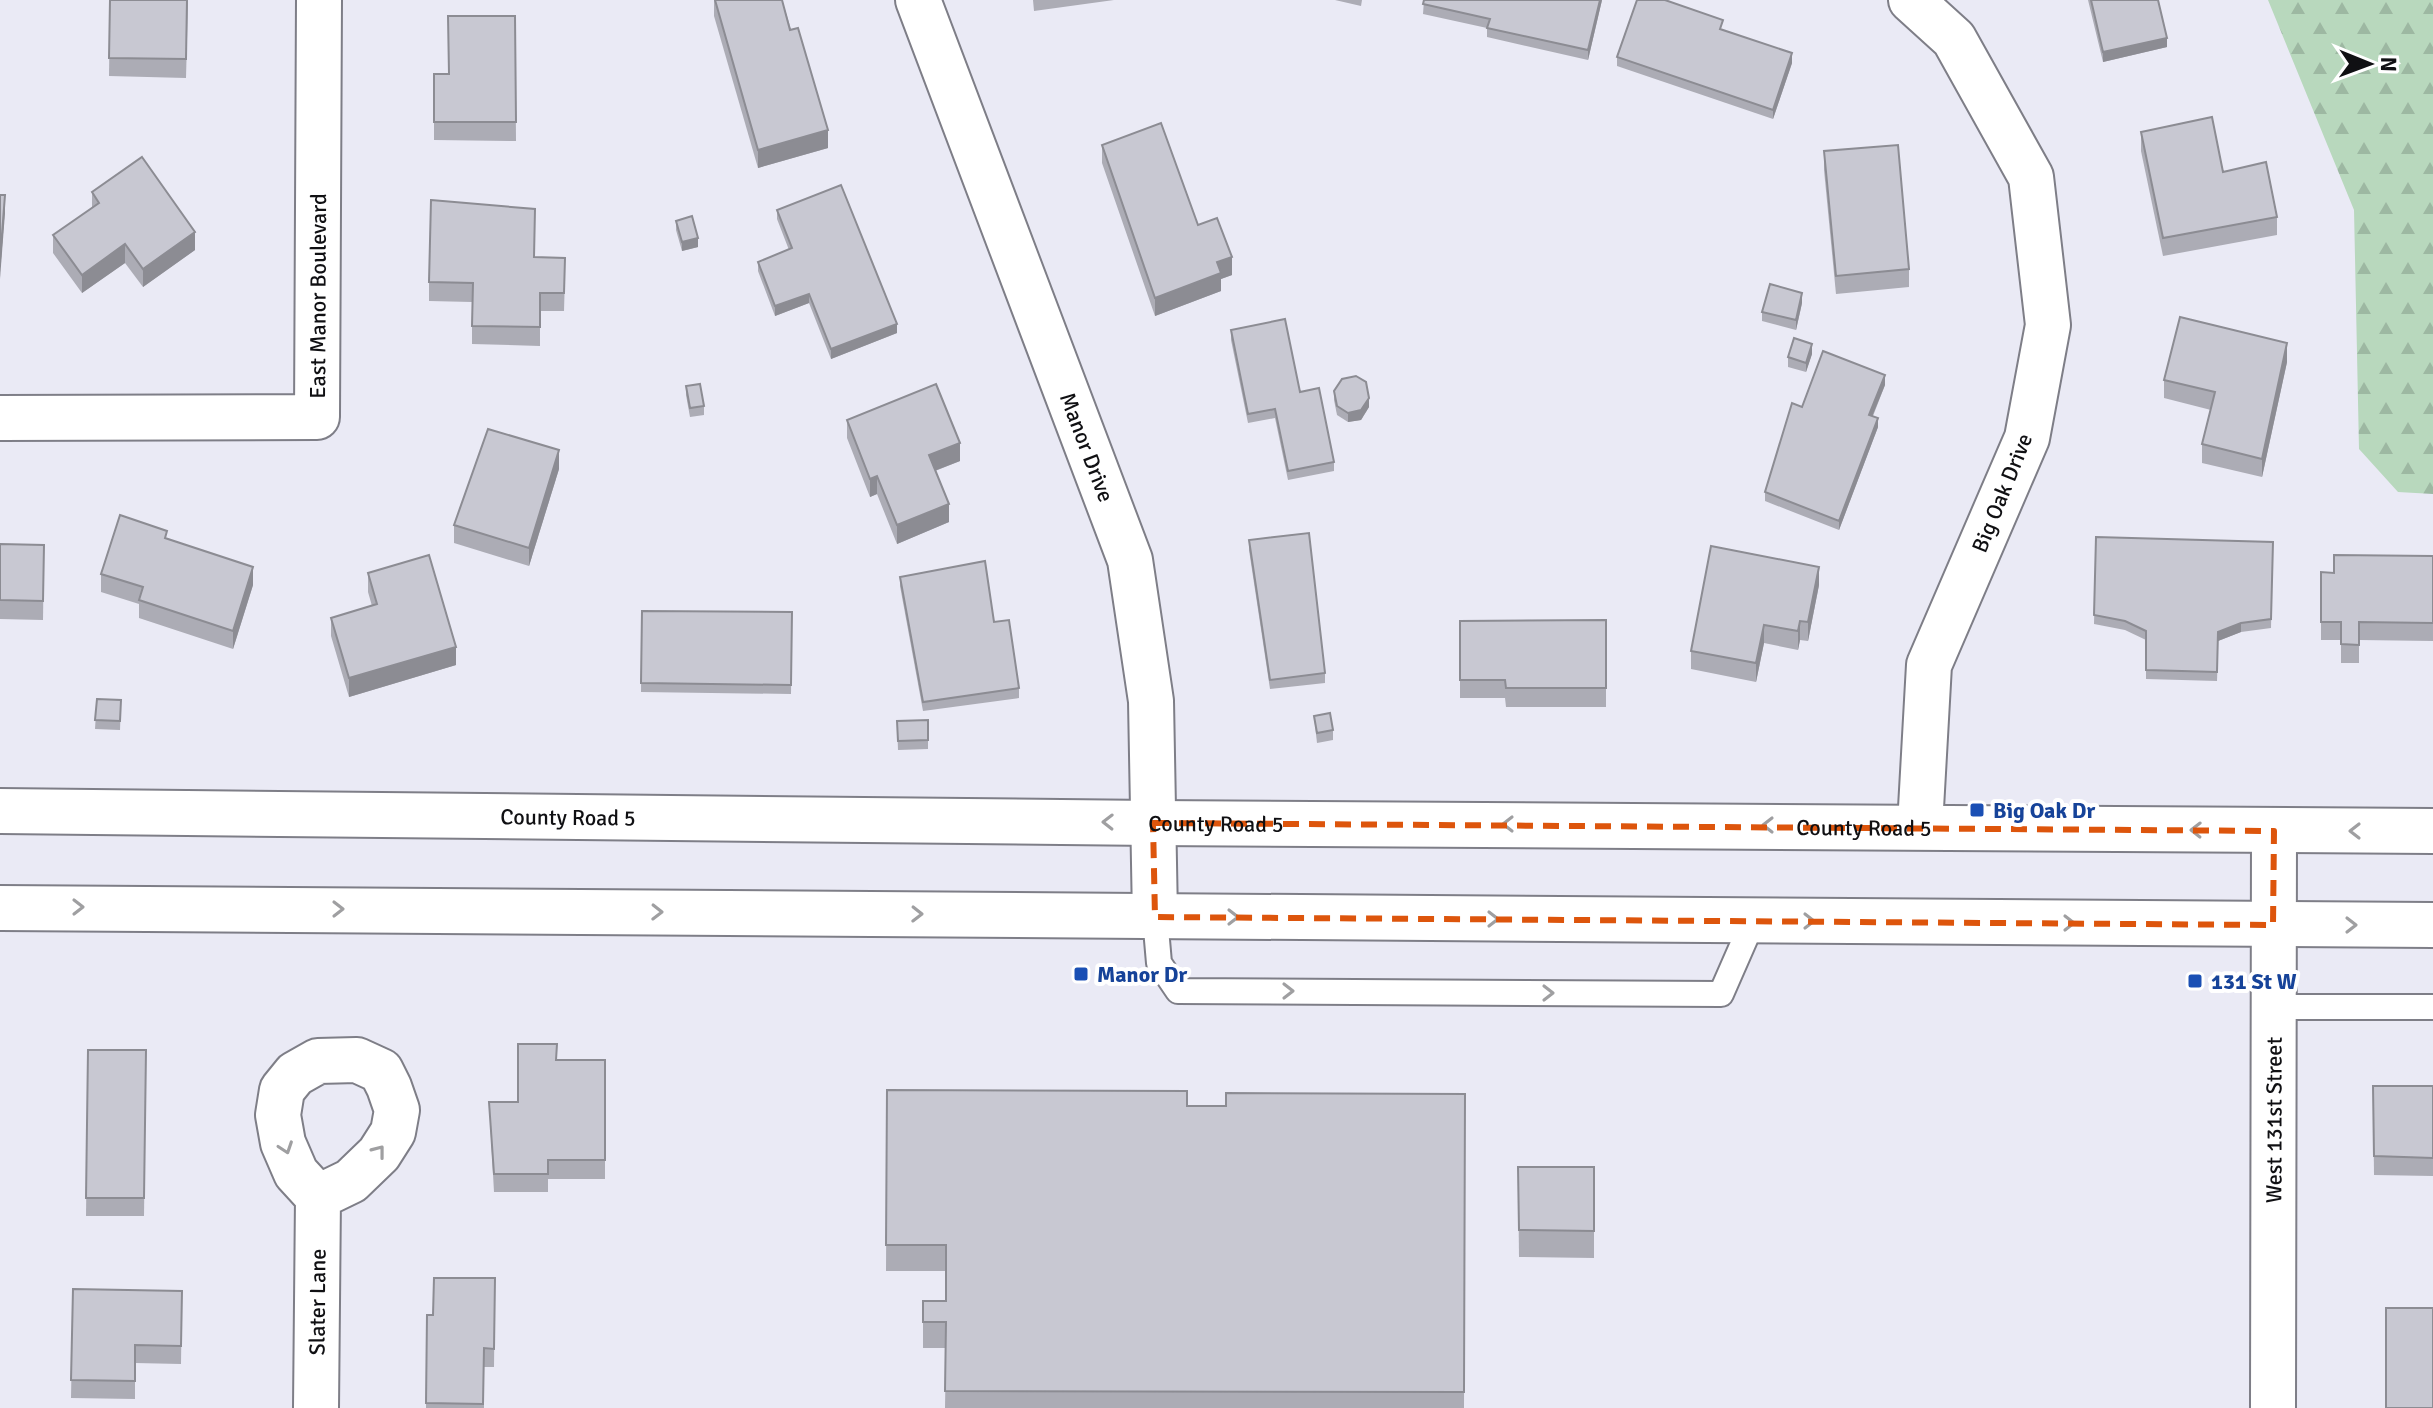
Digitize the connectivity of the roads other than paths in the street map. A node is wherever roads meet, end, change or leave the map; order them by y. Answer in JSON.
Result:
{"nodes":[{"id":1,"x":319,"y":0,"type":"edge"},
{"id":2,"x":918,"y":0,"type":"edge"},
{"id":3,"x":1911,"y":0,"type":"edge"},
{"id":4,"x":0,"y":418,"type":"edge"},
{"id":5,"x":0,"y":811,"type":"edge"},
{"id":6,"x":1153,"y":823,"type":"junction"},
{"id":7,"x":1920,"y":826,"type":"junction"},
{"id":8,"x":2274,"y":831,"type":"junction"},
{"id":9,"x":2433,"y":831,"type":"edge"},
{"id":10,"x":0,"y":908,"type":"edge"},
{"id":11,"x":1155,"y":917,"type":"junction"},
{"id":12,"x":1753,"y":921,"type":"junction"},
{"id":13,"x":2273,"y":925,"type":"junction"},
{"id":14,"x":2433,"y":925,"type":"edge"},
{"id":15,"x":2272,"y":1007,"type":"junction"},
{"id":16,"x":2433,"y":1007,"type":"edge"},
{"id":17,"x":318,"y":1197,"type":"dead end"},
{"id":18,"x":316,"y":1408,"type":"edge"},
{"id":19,"x":2273,"y":1408,"type":"edge"}],
"edges":[{"from":1,"to":4,"type":"main road","name":"East Manor Boulevard"},
{"from":2,"to":6,"type":"main road","name":"Manor Drive"},
{"from":3,"to":7,"type":"main road","name":"Big Oak Drive"},
{"from":6,"to":5,"type":"main road","name":"County Road 5","one_way":true},
{"from":7,"to":6,"type":"main road","name":"County Road 5","one_way":true},
{"from":6,"to":11,"type":"main road","name":"Manor Drive"},
{"from":8,"to":7,"type":"main road","name":"County Road 5","one_way":true},
{"from":9,"to":8,"type":"main road","name":"County Road 5","one_way":true},
{"from":8,"to":13,"type":"main road","name":"West 131st Street"},
{"from":10,"to":11,"type":"main road","one_way":true},
{"from":11,"to":12,"type":"main road","one_way":true},
{"from":11,"to":12,"type":"lane","one_way":true},
{"from":12,"to":13,"type":"main road","one_way":true},
{"from":13,"to":14,"type":"main road","one_way":true},
{"from":13,"to":15,"type":"main road","name":"West 131st Street"},
{"from":15,"to":16,"type":"lane"},
{"from":15,"to":19,"type":"main road","name":"West 131st Street"},
{"from":17,"to":18,"type":"main road","name":"Slater Lane"}]}
